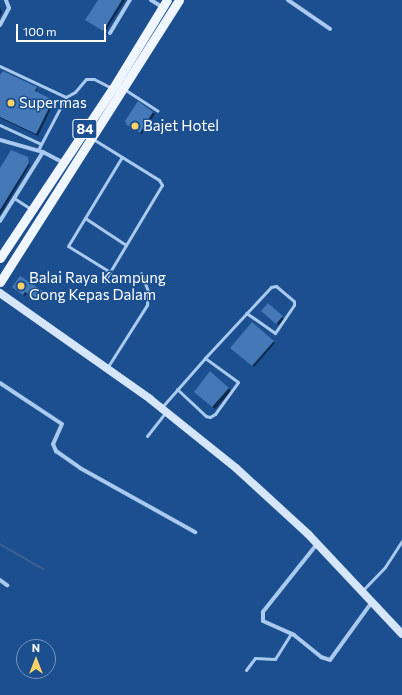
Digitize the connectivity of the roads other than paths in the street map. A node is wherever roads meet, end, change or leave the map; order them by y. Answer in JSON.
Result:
{"nodes":[{"id":1,"x":6,"y":0,"type":"edge"},
{"id":2,"x":130,"y":0,"type":"edge"},
{"id":3,"x":151,"y":0,"type":"edge"},
{"id":4,"x":179,"y":0,"type":"edge"},
{"id":5,"x":288,"y":0,"type":"edge"},
{"id":6,"x":165,"y":4,"type":"edge"},
{"id":7,"x":0,"y":25,"type":"edge"},
{"id":8,"x":330,"y":29,"type":"dead end"},
{"id":9,"x":110,"y":33,"type":"dead end"},
{"id":10,"x":0,"y":66,"type":"edge"},
{"id":11,"x":113,"y":88,"type":"junction"},
{"id":12,"x":123,"y":89,"type":"junction"},
{"id":13,"x":66,"y":97,"type":"junction"},
{"id":14,"x":158,"y":111,"type":"dead end"},
{"id":15,"x":0,"y":125,"type":"edge"},
{"id":16,"x":92,"y":138,"type":"junction"},
{"id":17,"x":0,"y":140,"type":"edge"},
{"id":18,"x":41,"y":144,"type":"junction"},
{"id":19,"x":40,"y":151,"type":"junction"},
{"id":20,"x":122,"y":157,"type":"junction"},
{"id":21,"x":62,"y":162,"type":"junction"},
{"id":22,"x":14,"y":198,"type":"junction"},
{"id":23,"x":32,"y":210,"type":"junction"},
{"id":24,"x":85,"y":218,"type":"junction"},
{"id":25,"x":0,"y":221,"type":"edge"},
{"id":26,"x":20,"y":227,"type":"junction"},
{"id":27,"x":126,"y":244,"type":"junction"},
{"id":28,"x":0,"y":258,"type":"edge"},
{"id":29,"x":0,"y":266,"type":"edge"},
{"id":30,"x":110,"y":272,"type":"junction"},
{"id":31,"x":141,"y":273,"type":"dead end"},
{"id":32,"x":0,"y":282,"type":"edge"},
{"id":33,"x":104,"y":282,"type":"dead end"},
{"id":34,"x":0,"y":293,"type":"edge"},
{"id":35,"x":246,"y":313,"type":"junction"},
{"id":36,"x":205,"y":358,"type":"junction"},
{"id":37,"x":108,"y":368,"type":"junction"},
{"id":38,"x":0,"y":383,"type":"edge"},
{"id":39,"x":177,"y":390,"type":"junction"},
{"id":40,"x":164,"y":409,"type":"junction"},
{"id":41,"x":147,"y":436,"type":"dead end"},
{"id":42,"x":195,"y":532,"type":"dead end"},
{"id":43,"x":402,"y":541,"type":"edge"},
{"id":44,"x":317,"y":544,"type":"junction"},
{"id":45,"x":0,"y":580,"type":"edge"},
{"id":46,"x":7,"y":585,"type":"dead end"},
{"id":47,"x":362,"y":591,"type":"junction"},
{"id":48,"x":372,"y":602,"type":"junction"},
{"id":49,"x":291,"y":634,"type":"junction"},
{"id":50,"x":402,"y":634,"type":"edge"},
{"id":51,"x":246,"y":670,"type":"dead end"}],
"edges":[{"from":1,"to":7,"type":"street"},
{"from":2,"to":9,"type":"street"},
{"from":3,"to":6,"type":"street"},
{"from":4,"to":12,"type":"main road","number":"84"},
{"from":5,"to":8,"type":"street"},
{"from":6,"to":11,"type":"main road","number":"84"},
{"from":10,"to":13,"type":"lane"},
{"from":11,"to":13,"type":"lane"},
{"from":11,"to":21,"type":"main road","number":"84"},
{"from":12,"to":14,"type":"lane"},
{"from":12,"to":16,"type":"main road","number":"84"},
{"from":13,"to":18,"type":"lane"},
{"from":15,"to":18,"type":"lane"},
{"from":16,"to":20,"type":"lane"},
{"from":16,"to":32,"type":"main road","number":"84"},
{"from":17,"to":19,"type":"street"},
{"from":18,"to":19,"type":"lane"},
{"from":19,"to":21,"type":"street"},
{"from":19,"to":22,"type":"street"},
{"from":20,"to":24,"type":"lane"},
{"from":20,"to":27,"type":"lane"},
{"from":21,"to":23,"type":"main road","number":"84"},
{"from":22,"to":23,"type":"lane"},
{"from":22,"to":25,"type":"street"},
{"from":23,"to":26,"type":"main road","number":"84"},
{"from":24,"to":27,"type":"lane"},
{"from":24,"to":30,"type":"lane"},
{"from":26,"to":28,"type":"main road","number":"84"},
{"from":26,"to":29,"type":"main road"},
{"from":27,"to":30,"type":"lane"},
{"from":30,"to":33,"type":"lane"},
{"from":31,"to":37,"type":"lane"},
{"from":34,"to":37,"type":"main road"},
{"from":35,"to":35,"type":"lane"},
{"from":35,"to":36,"type":"lane"},
{"from":36,"to":39,"type":"lane"},
{"from":36,"to":39,"type":"lane"},
{"from":37,"to":40,"type":"main road"},
{"from":38,"to":42,"type":"street"},
{"from":39,"to":40,"type":"lane"},
{"from":40,"to":41,"type":"lane"},
{"from":40,"to":44,"type":"main road"},
{"from":43,"to":47,"type":"lane"},
{"from":44,"to":47,"type":"main road"},
{"from":44,"to":49,"type":"street"},
{"from":45,"to":46,"type":"street"},
{"from":47,"to":48,"type":"main road"},
{"from":48,"to":49,"type":"street"},
{"from":48,"to":50,"type":"main road"},
{"from":49,"to":51,"type":"lane"}]}
